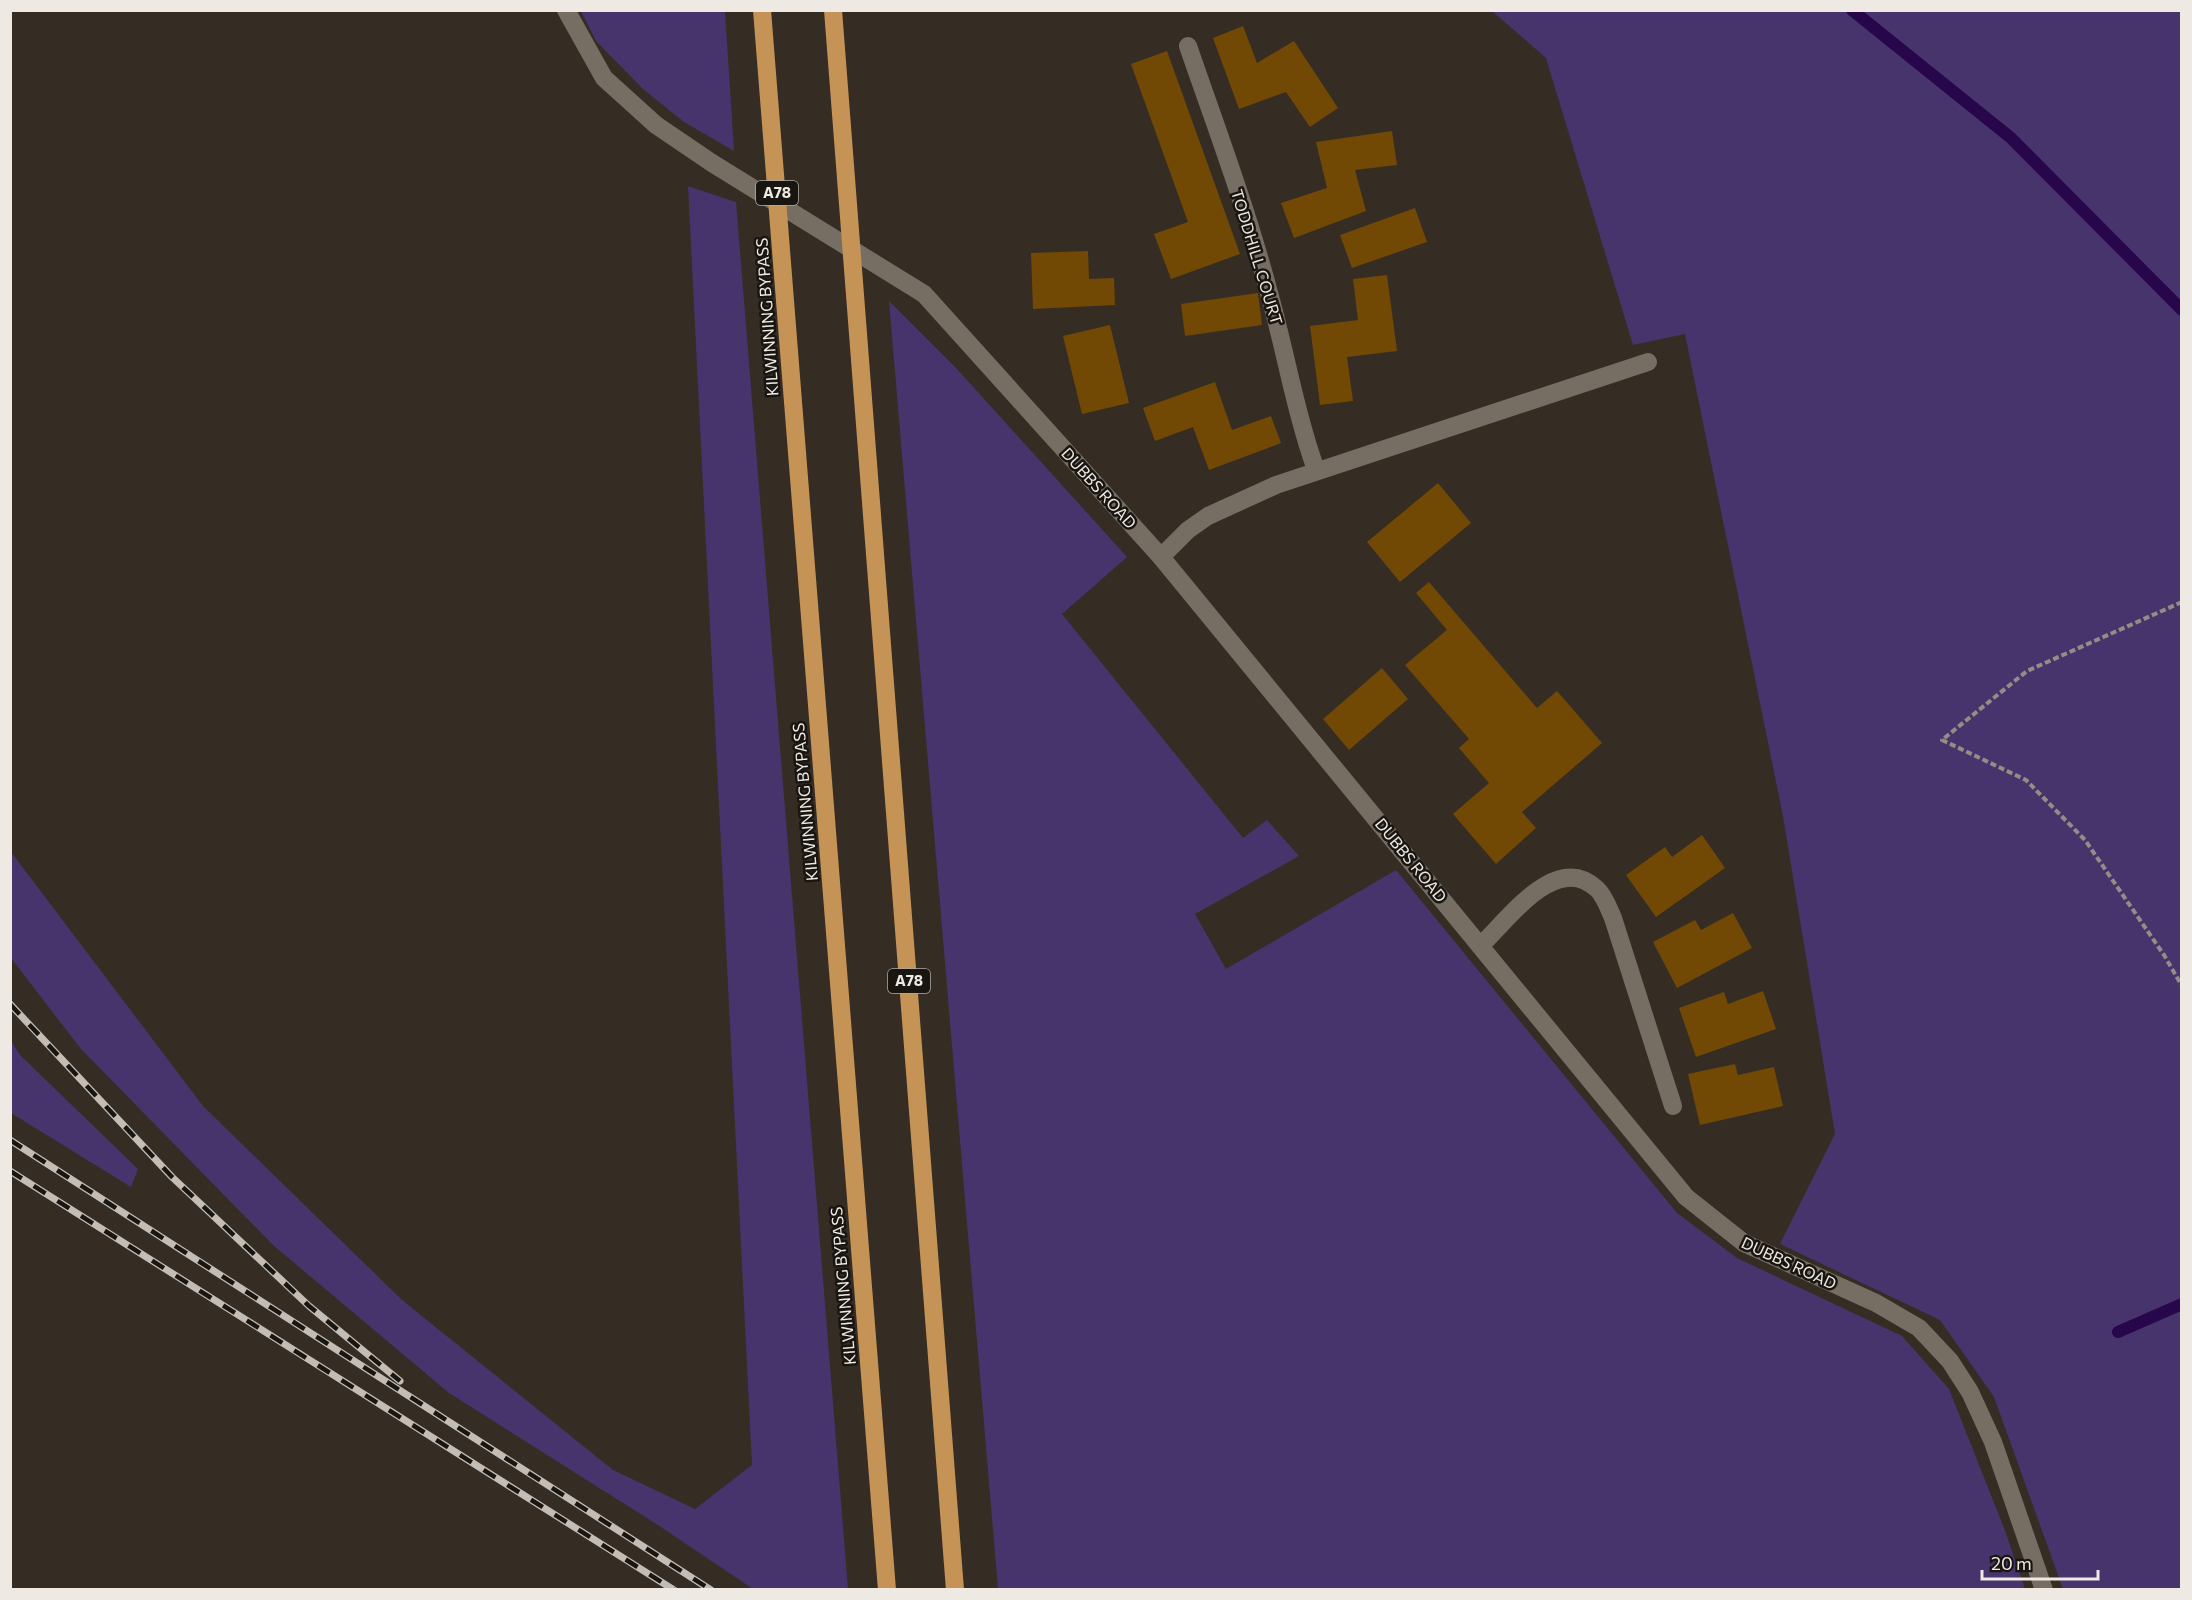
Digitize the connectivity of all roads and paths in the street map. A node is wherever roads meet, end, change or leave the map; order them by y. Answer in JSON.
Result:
{"nodes":[{"id":1,"x":566,"y":10,"type":"edge"},
{"id":2,"x":762,"y":10,"type":"edge"},
{"id":3,"x":833,"y":10,"type":"edge"},
{"id":4,"x":1188,"y":46,"type":"dead end"},
{"id":5,"x":1648,"y":362,"type":"dead end"},
{"id":6,"x":1316,"y":470,"type":"junction"},
{"id":7,"x":1161,"y":557,"type":"junction"},
{"id":8,"x":2181,"y":602,"type":"edge"},
{"id":9,"x":1481,"y":945,"type":"junction"},
{"id":10,"x":2181,"y":986,"type":"edge"},
{"id":11,"x":1673,"y":1106,"type":"dead end"},
{"id":12,"x":887,"y":1590,"type":"edge"},
{"id":13,"x":955,"y":1590,"type":"edge"},
{"id":14,"x":2044,"y":1590,"type":"edge"}],
"edges":[{"from":1,"to":7,"type":"street","name":"DUBBS ROAD"},
{"from":2,"to":12,"type":"highway","name":"KILWINNING BYPASS","number":"A78"},
{"from":3,"to":13,"type":"highway","number":"A78"},
{"from":4,"to":6,"type":"street","name":"TODDHILL COURT"},
{"from":5,"to":6,"type":"street"},
{"from":6,"to":7,"type":"street"},
{"from":7,"to":9,"type":"street","name":"DUBBS ROAD"},
{"from":8,"to":10,"type":"path"},
{"from":9,"to":11,"type":"street"},
{"from":9,"to":14,"type":"street","name":"DUBBS ROAD"}]}
